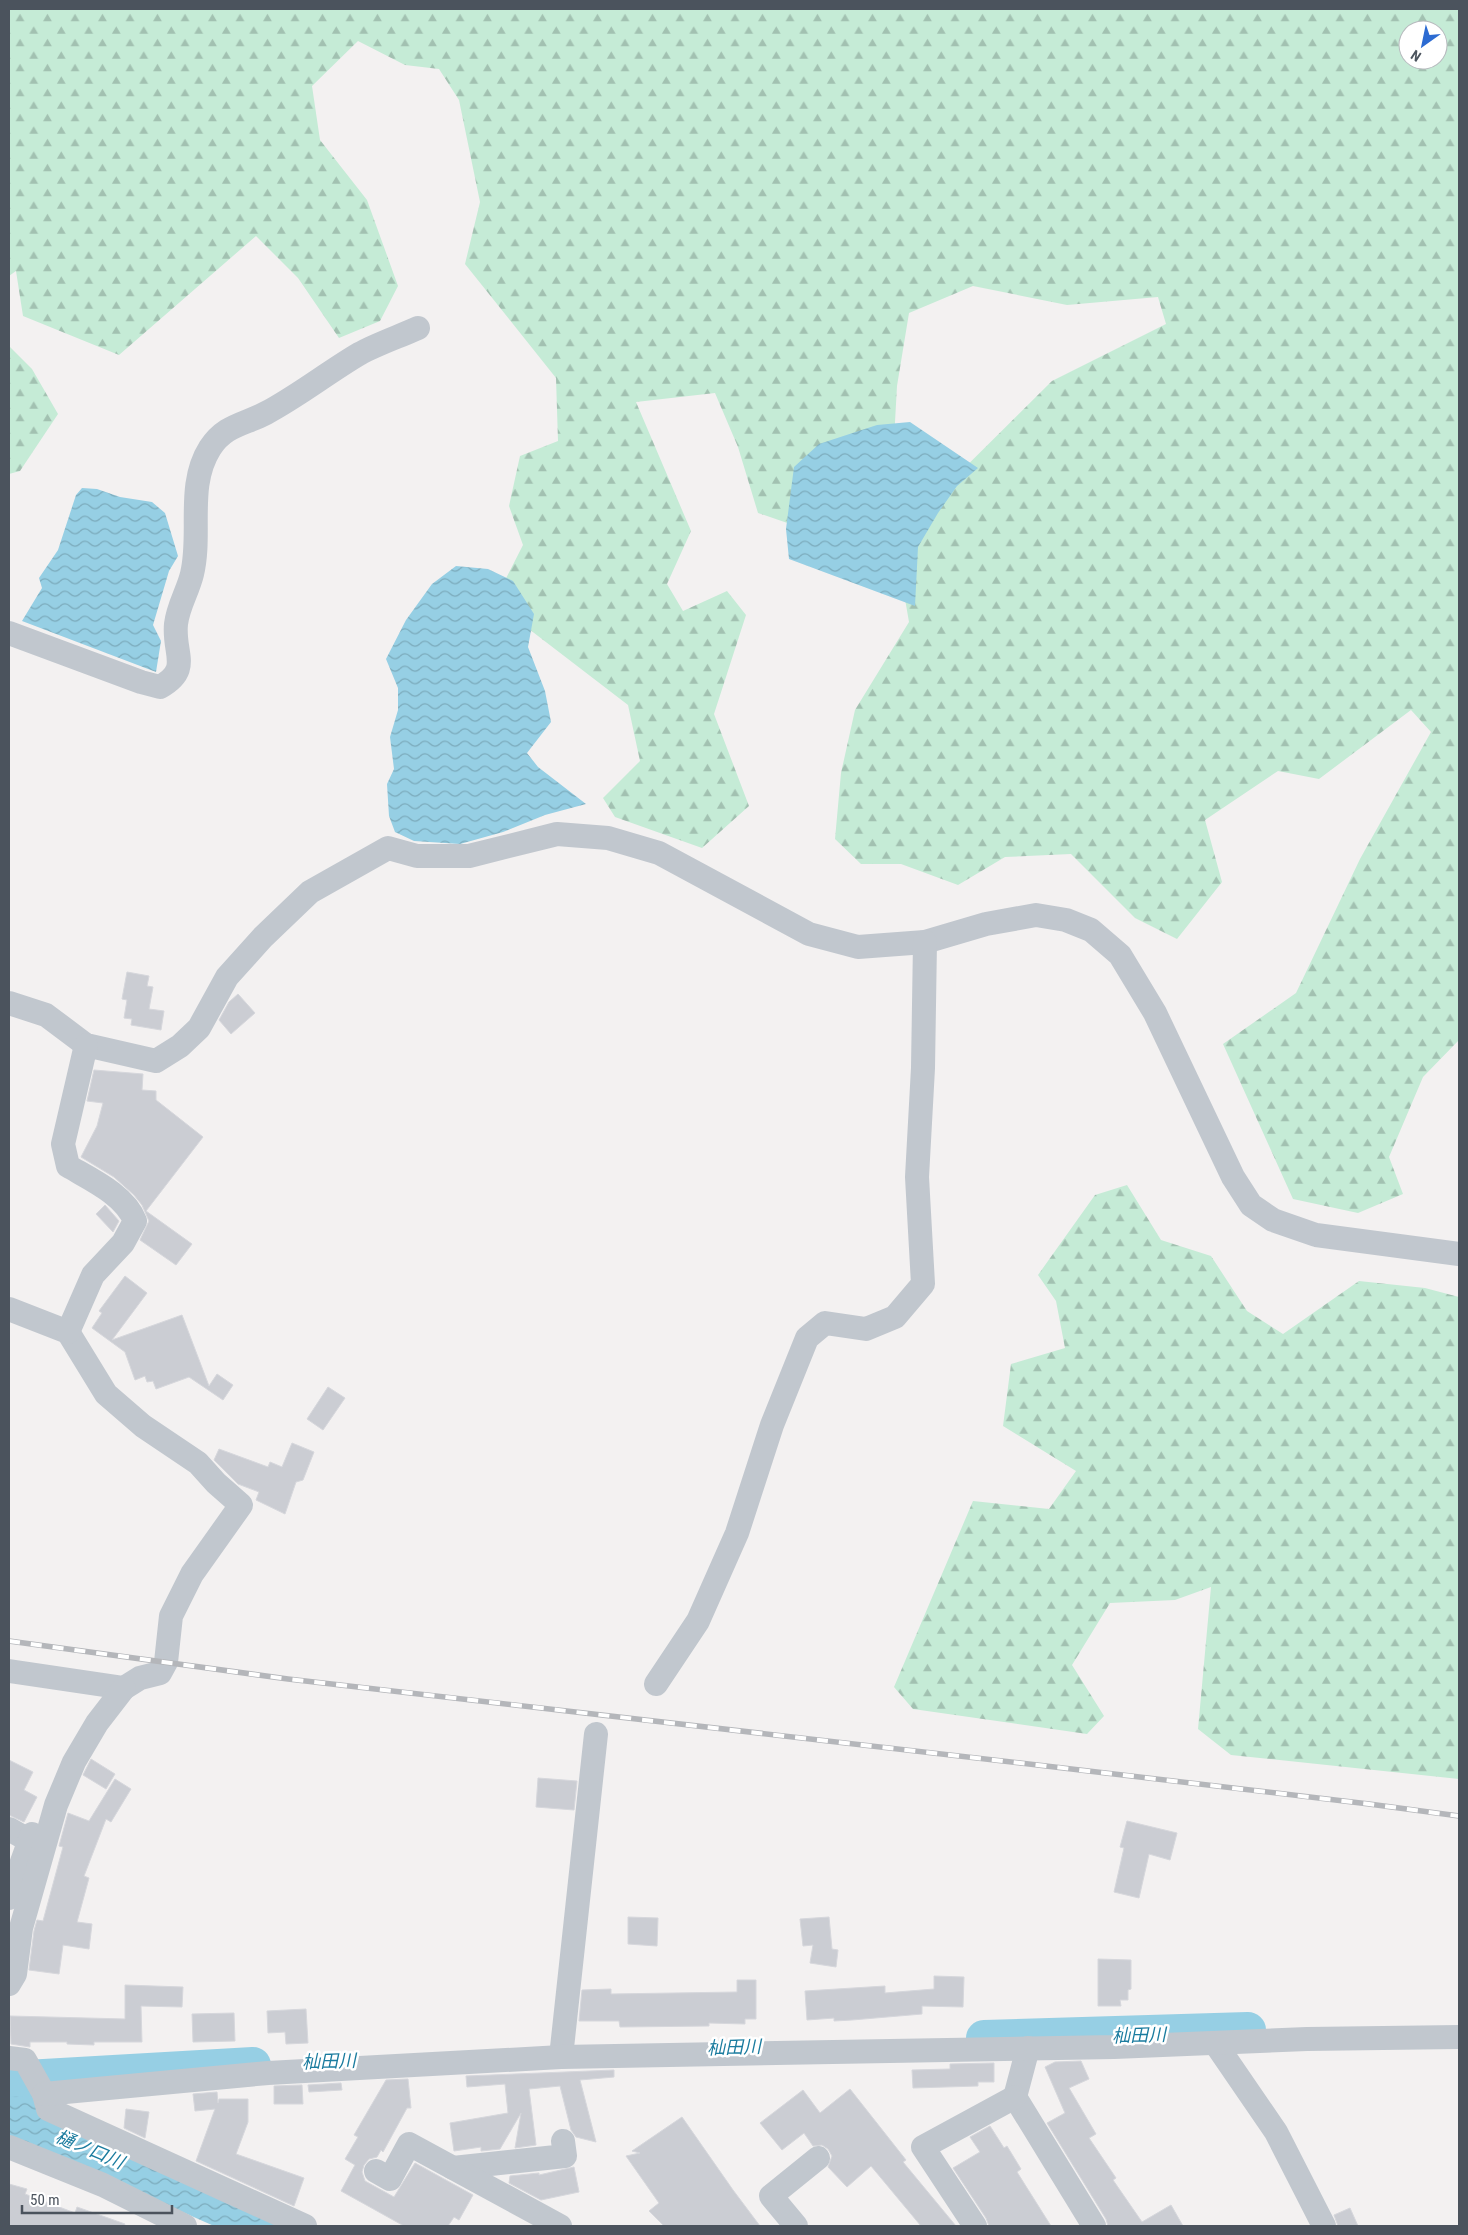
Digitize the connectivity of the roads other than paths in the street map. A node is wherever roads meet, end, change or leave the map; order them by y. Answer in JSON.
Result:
{"nodes":[{"id":1,"x":418,"y":328,"type":"dead end"},
{"id":2,"x":9,"y":633,"type":"edge"},
{"id":3,"x":925,"y":942,"type":"junction"},
{"id":4,"x":9,"y":1003,"type":"edge"},
{"id":5,"x":86,"y":1045,"type":"junction"},
{"id":6,"x":1459,"y":1254,"type":"edge"},
{"id":7,"x":9,"y":1309,"type":"edge"},
{"id":8,"x":68,"y":1332,"type":"junction"},
{"id":9,"x":9,"y":1671,"type":"edge"},
{"id":10,"x":656,"y":1684,"type":"dead end"},
{"id":11,"x":115,"y":1687,"type":"junction"},
{"id":12,"x":596,"y":1734,"type":"dead end"},
{"id":13,"x":9,"y":1829,"type":"edge"},
{"id":14,"x":30,"y":1841,"type":"junction"},
{"id":15,"x":9,"y":1898,"type":"edge"},
{"id":16,"x":9,"y":1984,"type":"edge"},
{"id":17,"x":1459,"y":2037,"type":"edge"},
{"id":18,"x":1215,"y":2043,"type":"junction"},
{"id":19,"x":1028,"y":2048,"type":"junction"},
{"id":20,"x":561,"y":2057,"type":"junction"},
{"id":21,"x":9,"y":2058,"type":"edge"},
{"id":22,"x":44,"y":2094,"type":"junction"},
{"id":23,"x":1015,"y":2097,"type":"junction"},
{"id":24,"x":563,"y":2140,"type":"dead end"},
{"id":25,"x":9,"y":2147,"type":"edge"},
{"id":26,"x":818,"y":2158,"type":"dead end"},
{"id":27,"x":453,"y":2168,"type":"junction"},
{"id":28,"x":376,"y":2171,"type":"dead end"},
{"id":29,"x":185,"y":2226,"type":"edge"},
{"id":30,"x":305,"y":2226,"type":"edge"},
{"id":31,"x":560,"y":2226,"type":"edge"},
{"id":32,"x":796,"y":2226,"type":"edge"},
{"id":33,"x":974,"y":2226,"type":"edge"},
{"id":34,"x":1094,"y":2226,"type":"edge"},
{"id":35,"x":1324,"y":2226,"type":"edge"}],
"edges":[{"from":1,"to":2,"type":"street"},
{"from":3,"to":5,"type":"street"},
{"from":3,"to":6,"type":"street"},
{"from":3,"to":10,"type":"street"},
{"from":4,"to":5,"type":"street"},
{"from":5,"to":8,"type":"street"},
{"from":7,"to":8,"type":"street"},
{"from":8,"to":11,"type":"street"},
{"from":9,"to":11,"type":"street"},
{"from":11,"to":14,"type":"street"},
{"from":11,"to":16,"type":"street"},
{"from":12,"to":20,"type":"street"},
{"from":13,"to":14,"type":"street"},
{"from":14,"to":15,"type":"street"},
{"from":17,"to":18,"type":"street"},
{"from":18,"to":19,"type":"street"},
{"from":18,"to":35,"type":"street"},
{"from":19,"to":20,"type":"street"},
{"from":19,"to":23,"type":"street"},
{"from":20,"to":22,"type":"street"},
{"from":21,"to":22,"type":"street"},
{"from":22,"to":30,"type":"street"},
{"from":23,"to":33,"type":"street"},
{"from":23,"to":34,"type":"street"},
{"from":24,"to":27,"type":"street"},
{"from":25,"to":29,"type":"street"},
{"from":26,"to":32,"type":"street"},
{"from":27,"to":28,"type":"street"},
{"from":27,"to":31,"type":"street"}]}
